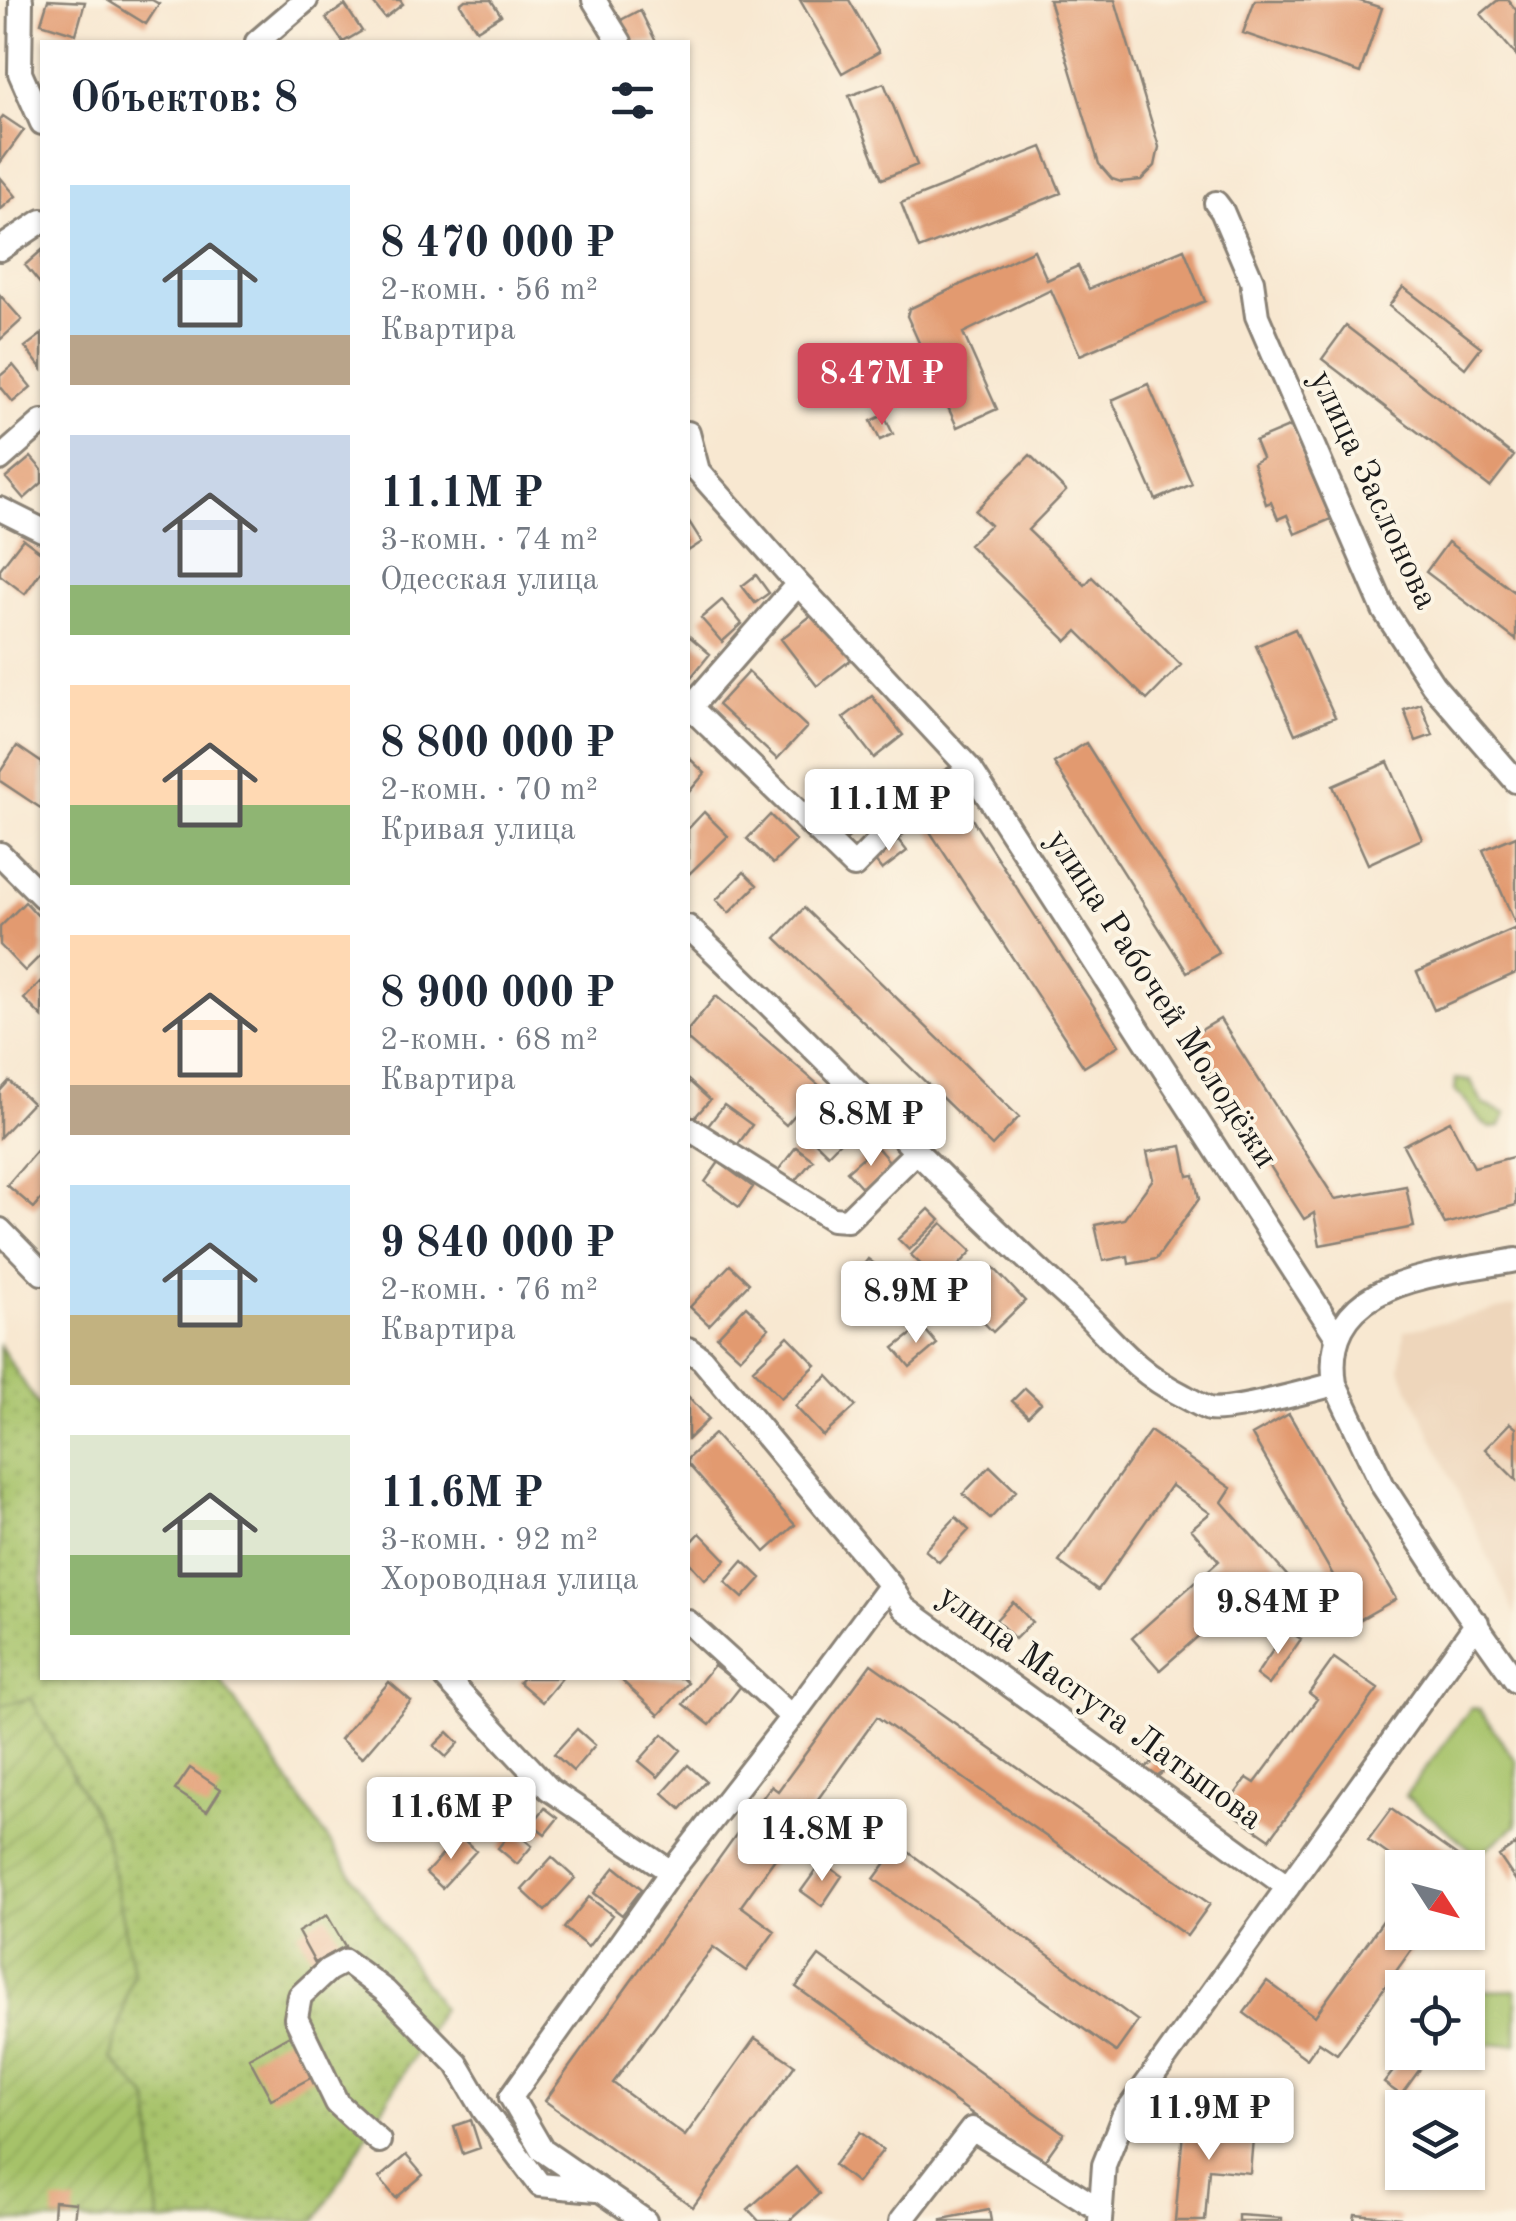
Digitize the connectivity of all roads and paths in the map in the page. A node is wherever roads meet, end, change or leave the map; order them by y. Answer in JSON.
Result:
{"nodes":[{"id":1,"x":21,"y":0,"type":"edge"},
{"id":2,"x":306,"y":0,"type":"edge"},
{"id":3,"x":594,"y":0,"type":"edge"},
{"id":4,"x":258,"y":40,"type":"edge"},
{"id":5,"x":619,"y":40,"type":"edge"},
{"id":6,"x":40,"y":118,"type":"edge"},
{"id":7,"x":1216,"y":203,"type":"dead end"},
{"id":8,"x":40,"y":222,"type":"edge"},
{"id":9,"x":0,"y":249,"type":"edge"},
{"id":10,"x":40,"y":424,"type":"edge"},
{"id":11,"x":690,"y":440,"type":"edge"},
{"id":12,"x":0,"y":460,"type":"edge"},
{"id":13,"x":0,"y":508,"type":"edge"},
{"id":14,"x":40,"y":529,"type":"edge"},
{"id":15,"x":798,"y":584,"type":"junction"},
{"id":16,"x":690,"y":707,"type":"edge"},
{"id":17,"x":690,"y":709,"type":"edge"},
{"id":18,"x":972,"y":770,"type":"junction"},
{"id":19,"x":1516,"y":781,"type":"edge"},
{"id":20,"x":0,"y":854,"type":"edge"},
{"id":21,"x":40,"y":894,"type":"edge"},
{"id":22,"x":690,"y":929,"type":"edge"},
{"id":23,"x":690,"y":1129,"type":"edge"},
{"id":24,"x":915,"y":1153,"type":"junction"},
{"id":25,"x":0,"y":1230,"type":"edge"},
{"id":26,"x":1516,"y":1260,"type":"edge"},
{"id":27,"x":40,"y":1271,"type":"edge"},
{"id":28,"x":1337,"y":1337,"type":"junction"},
{"id":29,"x":690,"y":1350,"type":"edge"},
{"id":30,"x":1335,"y":1384,"type":"junction"},
{"id":31,"x":890,"y":1585,"type":"junction"},
{"id":32,"x":1477,"y":1623,"type":"junction"},
{"id":33,"x":690,"y":1624,"type":"edge"},
{"id":34,"x":448,"y":1680,"type":"edge"},
{"id":35,"x":1516,"y":1681,"type":"edge"},
{"id":36,"x":792,"y":1717,"type":"junction"},
{"id":37,"x":670,"y":1872,"type":"junction"},
{"id":38,"x":1288,"y":1888,"type":"junction"},
{"id":39,"x":379,"y":2141,"type":"dead end"},
{"id":40,"x":600,"y":2190,"type":"junction"},
{"id":41,"x":1099,"y":2215,"type":"edge"},
{"id":42,"x":645,"y":2221,"type":"edge"},
{"id":43,"x":901,"y":2221,"type":"edge"}],
"edges":[{"from":1,"to":6,"type":"street"},
{"from":2,"to":4,"type":"street"},
{"from":3,"to":5,"type":"street"},
{"from":7,"to":19,"type":"street","name":"улица Заслонова"},
{"from":8,"to":9,"type":"street"},
{"from":10,"to":12,"type":"street"},
{"from":11,"to":15,"type":"street","name":"улица Рабочей Молодёжи"},
{"from":13,"to":14,"type":"street"},
{"from":15,"to":16,"type":"street"},
{"from":15,"to":18,"type":"street","name":"улица Рабочей Молодёжи"},
{"from":17,"to":18,"type":"street"},
{"from":18,"to":28,"type":"street","name":"улица Рабочей Молодёжи"},
{"from":20,"to":21,"type":"street"},
{"from":22,"to":24,"type":"street"},
{"from":23,"to":24,"type":"street"},
{"from":24,"to":30,"type":"street"},
{"from":25,"to":27,"type":"street"},
{"from":26,"to":28,"type":"street"},
{"from":28,"to":30,"type":"street"},
{"from":29,"to":31,"type":"street","name":"улица Масгута Латыпова"},
{"from":30,"to":32,"type":"street"},
{"from":31,"to":36,"type":"street"},
{"from":31,"to":38,"type":"street","name":"улица Масгута Латыпова"},
{"from":32,"to":35,"type":"street"},
{"from":32,"to":38,"type":"street"},
{"from":33,"to":36,"type":"street"},
{"from":34,"to":37,"type":"street"},
{"from":36,"to":37,"type":"street"},
{"from":37,"to":40,"type":"street"},
{"from":38,"to":41,"type":"street"},
{"from":39,"to":40,"type":"street"},
{"from":40,"to":42,"type":"street"},
{"from":41,"to":43,"type":"street"}]}
